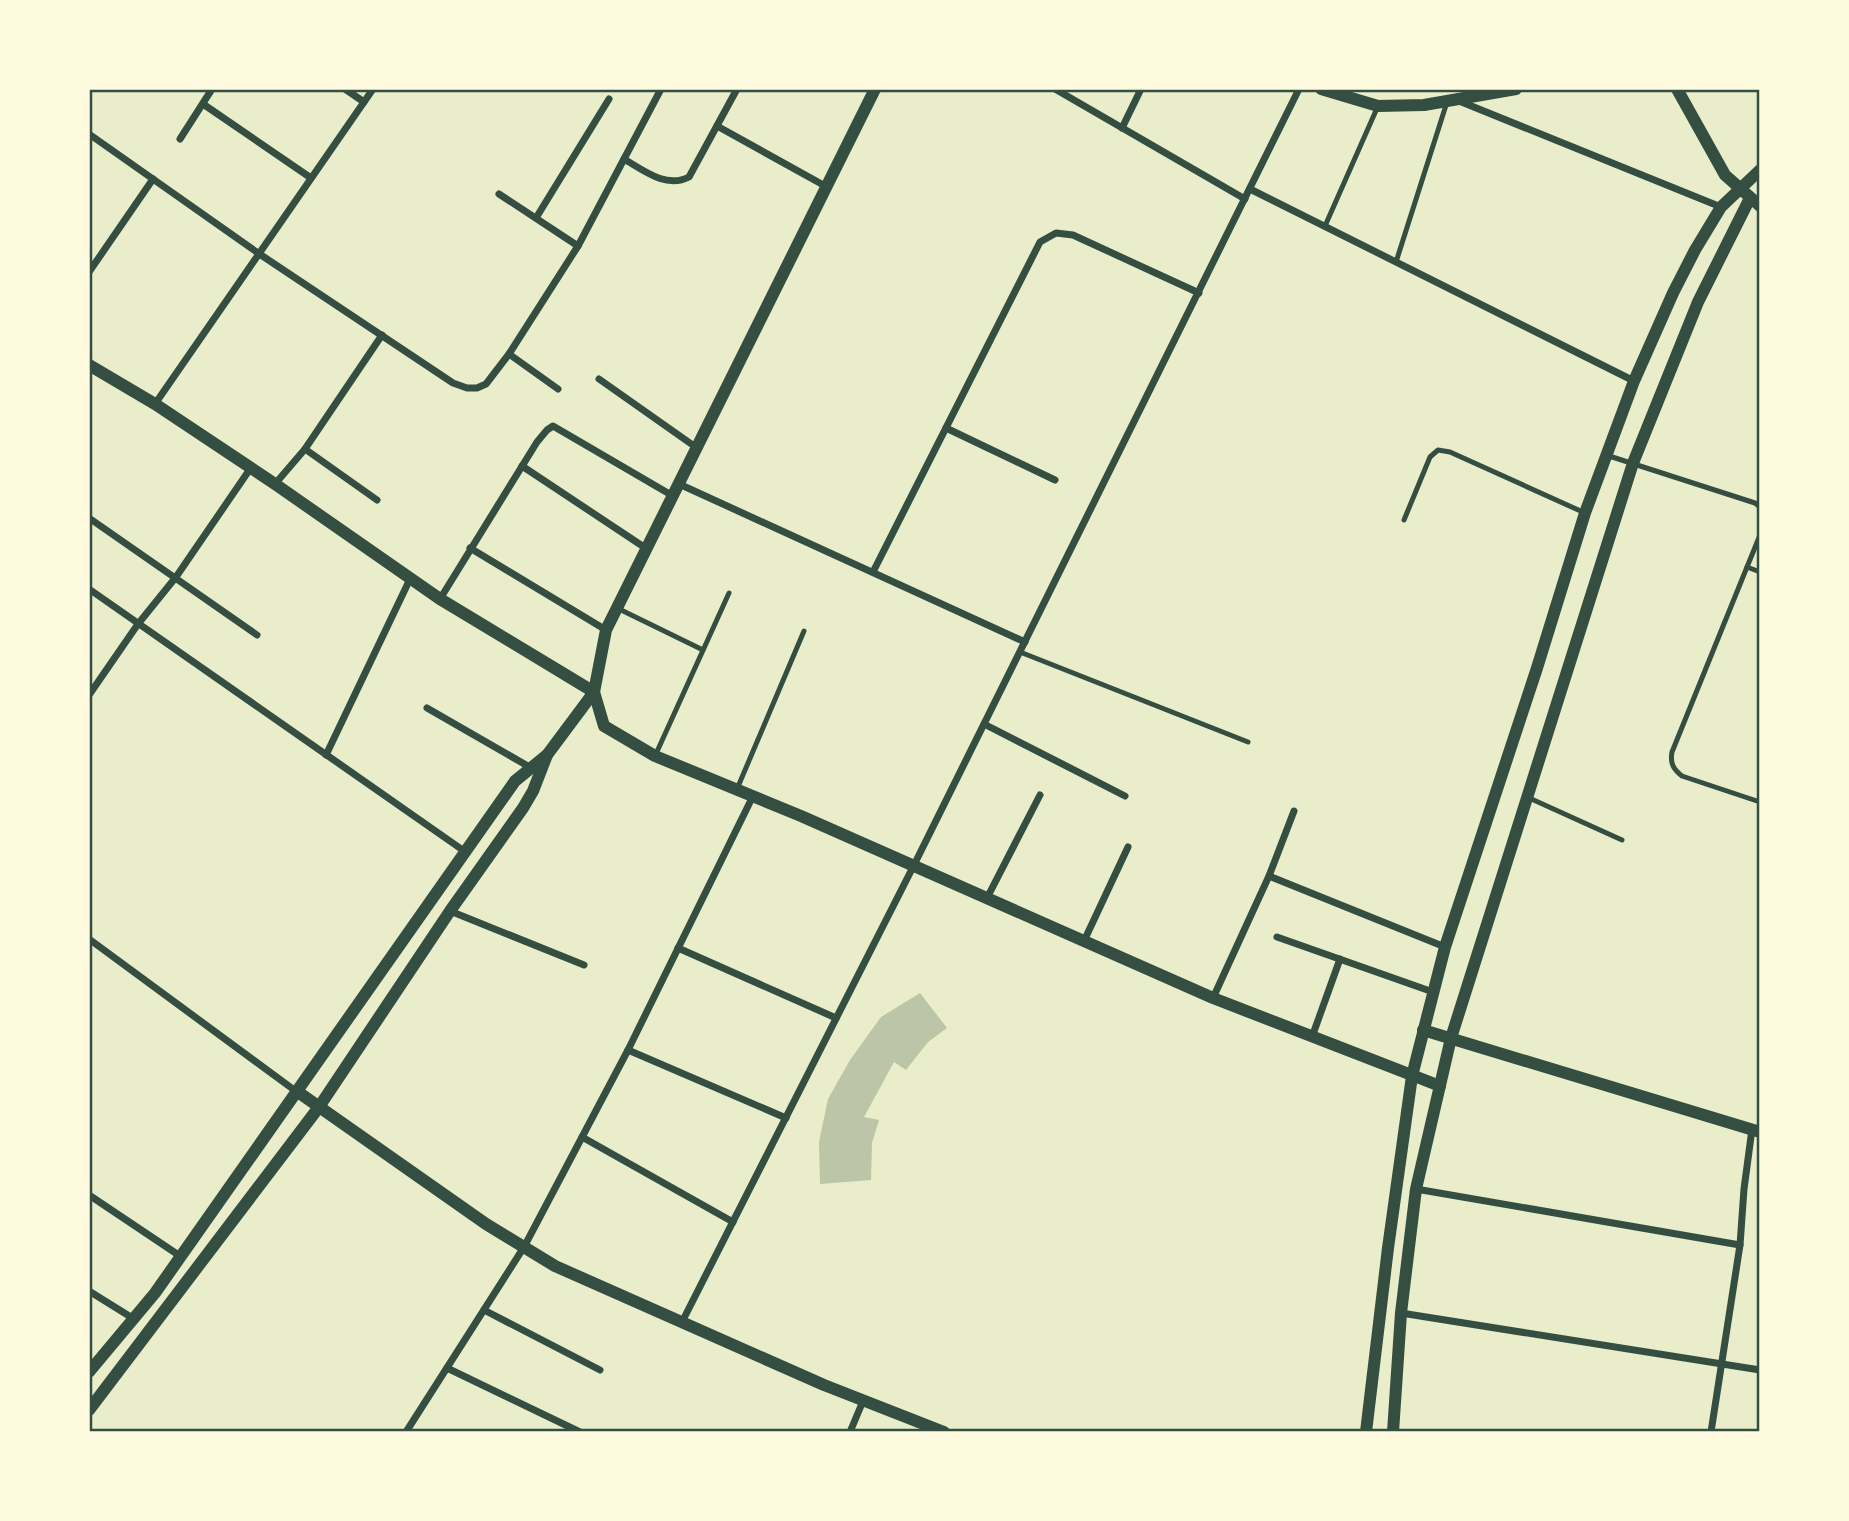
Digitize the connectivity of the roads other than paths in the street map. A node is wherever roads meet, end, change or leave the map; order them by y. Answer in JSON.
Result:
{"nodes":[{"id":1,"x":212,"y":89,"type":"edge"},
{"id":2,"x":345,"y":89,"type":"edge"},
{"id":3,"x":373,"y":89,"type":"edge"},
{"id":4,"x":661,"y":89,"type":"edge"},
{"id":5,"x":737,"y":89,"type":"edge"},
{"id":6,"x":1055,"y":89,"type":"edge"},
{"id":7,"x":1141,"y":89,"type":"edge"},
{"id":8,"x":1299,"y":89,"type":"edge"},
{"id":9,"x":1321,"y":89,"type":"edge"},
{"id":10,"x":1516,"y":89,"type":"edge"},
{"id":11,"x":1677,"y":89,"type":"edge"},
{"id":12,"x":874,"y":90,"type":"edge"},
{"id":13,"x":609,"y":99,"type":"dead end"},
{"id":14,"x":1451,"y":101,"type":"junction"},
{"id":15,"x":364,"y":102,"type":"junction"},
{"id":16,"x":202,"y":103,"type":"junction"},
{"id":17,"x":1378,"y":106,"type":"junction"},
{"id":18,"x":717,"y":126,"type":"junction"},
{"id":19,"x":1122,"y":128,"type":"junction"},
{"id":20,"x":89,"y":134,"type":"edge"},
{"id":21,"x":180,"y":139,"type":"dead end"},
{"id":22,"x":624,"y":159,"type":"junction"},
{"id":23,"x":1760,"y":170,"type":"edge"},
{"id":24,"x":311,"y":178,"type":"junction"},
{"id":25,"x":153,"y":179,"type":"junction"},
{"id":26,"x":827,"y":187,"type":"junction"},
{"id":27,"x":1250,"y":189,"type":"junction"},
{"id":28,"x":1739,"y":189,"type":"junction"},
{"id":29,"x":499,"y":194,"type":"dead end"},
{"id":30,"x":1245,"y":199,"type":"junction"},
{"id":31,"x":1755,"y":202,"type":"edge"},
{"id":32,"x":1721,"y":207,"type":"junction"},
{"id":33,"x":536,"y":218,"type":"junction"},
{"id":34,"x":1325,"y":226,"type":"junction"},
{"id":35,"x":578,"y":246,"type":"junction"},
{"id":36,"x":258,"y":253,"type":"junction"},
{"id":37,"x":1396,"y":262,"type":"junction"},
{"id":38,"x":89,"y":272,"type":"edge"},
{"id":39,"x":1199,"y":292,"type":"junction"},
{"id":40,"x":382,"y":335,"type":"junction"},
{"id":41,"x":509,"y":354,"type":"junction"},
{"id":42,"x":89,"y":365,"type":"edge"},
{"id":43,"x":600,"y":379,"type":"dead end"},
{"id":44,"x":1634,"y":381,"type":"junction"},
{"id":45,"x":558,"y":389,"type":"dead end"},
{"id":46,"x":155,"y":404,"type":"junction"},
{"id":47,"x":946,"y":428,"type":"junction"},
{"id":48,"x":697,"y":448,"type":"junction"},
{"id":49,"x":305,"y":449,"type":"junction"},
{"id":50,"x":1606,"y":454,"type":"junction"},
{"id":51,"x":1633,"y":463,"type":"junction"},
{"id":52,"x":522,"y":466,"type":"junction"},
{"id":53,"x":250,"y":469,"type":"junction"},
{"id":54,"x":1055,"y":480,"type":"dead end"},
{"id":55,"x":275,"y":484,"type":"junction"},
{"id":56,"x":676,"y":490,"type":"junction"},
{"id":57,"x":377,"y":500,"type":"dead end"},
{"id":58,"x":1760,"y":507,"type":"edge"},
{"id":59,"x":1585,"y":513,"type":"junction"},
{"id":60,"x":89,"y":518,"type":"edge"},
{"id":61,"x":1404,"y":520,"type":"dead end"},
{"id":62,"x":1760,"y":535,"type":"edge"},
{"id":63,"x":470,"y":548,"type":"junction"},
{"id":64,"x":647,"y":549,"type":"junction"},
{"id":65,"x":1747,"y":567,"type":"junction"},
{"id":66,"x":873,"y":572,"type":"junction"},
{"id":67,"x":1760,"y":572,"type":"edge"},
{"id":68,"x":176,"y":577,"type":"junction"},
{"id":69,"x":410,"y":579,"type":"junction"},
{"id":70,"x":89,"y":589,"type":"edge"},
{"id":71,"x":730,"y":593,"type":"dead end"},
{"id":72,"x":440,"y":599,"type":"junction"},
{"id":73,"x":617,"y":608,"type":"junction"},
{"id":74,"x":138,"y":624,"type":"junction"},
{"id":75,"x":606,"y":630,"type":"junction"},
{"id":76,"x":804,"y":631,"type":"dead end"},
{"id":77,"x":257,"y":635,"type":"dead end"},
{"id":78,"x":1025,"y":642,"type":"junction"},
{"id":79,"x":703,"y":650,"type":"junction"},
{"id":80,"x":1020,"y":652,"type":"junction"},
{"id":81,"x":594,"y":692,"type":"junction"},
{"id":82,"x":89,"y":695,"type":"edge"},
{"id":83,"x":427,"y":708,"type":"dead end"},
{"id":84,"x":984,"y":724,"type":"junction"},
{"id":85,"x":1248,"y":742,"type":"dead end"},
{"id":86,"x":326,"y":755,"type":"junction"},
{"id":87,"x":655,"y":755,"type":"junction"},
{"id":88,"x":535,"y":771,"type":"junction"},
{"id":89,"x":737,"y":789,"type":"junction"},
{"id":90,"x":1040,"y":795,"type":"dead end"},
{"id":91,"x":753,"y":796,"type":"junction"},
{"id":92,"x":1125,"y":796,"type":"dead end"},
{"id":93,"x":1527,"y":797,"type":"junction"},
{"id":94,"x":1760,"y":802,"type":"edge"},
{"id":95,"x":1294,"y":811,"type":"dead end"},
{"id":96,"x":1622,"y":840,"type":"dead end"},
{"id":97,"x":1128,"y":847,"type":"dead end"},
{"id":98,"x":467,"y":853,"type":"junction"},
{"id":99,"x":914,"y":865,"type":"junction"},
{"id":100,"x":1269,"y":876,"type":"junction"},
{"id":101,"x":987,"y":898,"type":"junction"},
{"id":102,"x":450,"y":911,"type":"junction"},
{"id":103,"x":1277,"y":937,"type":"dead end"},
{"id":104,"x":89,"y":939,"type":"edge"},
{"id":105,"x":1084,"y":941,"type":"junction"},
{"id":106,"x":1445,"y":947,"type":"junction"},
{"id":107,"x":678,"y":948,"type":"junction"},
{"id":108,"x":1340,"y":960,"type":"junction"},
{"id":109,"x":584,"y":965,"type":"dead end"},
{"id":110,"x":1433,"y":992,"type":"junction"},
{"id":111,"x":1213,"y":998,"type":"junction"},
{"id":112,"x":836,"y":1018,"type":"junction"},
{"id":113,"x":1423,"y":1030,"type":"junction"},
{"id":114,"x":1312,"y":1037,"type":"junction"},
{"id":115,"x":1451,"y":1038,"type":"junction"},
{"id":116,"x":628,"y":1050,"type":"junction"},
{"id":117,"x":1412,"y":1076,"type":"junction"},
{"id":118,"x":1440,"y":1086,"type":"junction"},
{"id":119,"x":298,"y":1092,"type":"junction"},
{"id":120,"x":319,"y":1107,"type":"junction"},
{"id":121,"x":786,"y":1118,"type":"junction"},
{"id":122,"x":1756,"y":1130,"type":"edge"},
{"id":123,"x":582,"y":1137,"type":"junction"},
{"id":124,"x":1416,"y":1189,"type":"junction"},
{"id":125,"x":89,"y":1195,"type":"edge"},
{"id":126,"x":733,"y":1222,"type":"junction"},
{"id":127,"x":1740,"y":1245,"type":"junction"},
{"id":128,"x":524,"y":1247,"type":"junction"},
{"id":129,"x":180,"y":1256,"type":"junction"},
{"id":130,"x":89,"y":1291,"type":"edge"},
{"id":131,"x":484,"y":1310,"type":"junction"},
{"id":132,"x":1401,"y":1313,"type":"junction"},
{"id":133,"x":134,"y":1319,"type":"junction"},
{"id":134,"x":682,"y":1322,"type":"junction"},
{"id":135,"x":1720,"y":1364,"type":"junction"},
{"id":136,"x":447,"y":1368,"type":"junction"},
{"id":137,"x":600,"y":1370,"type":"dead end"},
{"id":138,"x":1760,"y":1370,"type":"edge"},
{"id":139,"x":89,"y":1372,"type":"edge"},
{"id":140,"x":863,"y":1401,"type":"junction"},
{"id":141,"x":89,"y":1410,"type":"edge"},
{"id":142,"x":406,"y":1432,"type":"edge"},
{"id":143,"x":580,"y":1432,"type":"edge"},
{"id":144,"x":850,"y":1432,"type":"edge"},
{"id":145,"x":944,"y":1432,"type":"edge"},
{"id":146,"x":1366,"y":1432,"type":"edge"},
{"id":147,"x":1393,"y":1432,"type":"edge"},
{"id":148,"x":1711,"y":1432,"type":"edge"}],
"edges":[{"from":1,"to":16,"type":"street"},
{"from":2,"to":15,"type":"street"},
{"from":3,"to":15,"type":"street"},
{"from":4,"to":22,"type":"street"},
{"from":5,"to":18,"type":"street"},
{"from":6,"to":19,"type":"street"},
{"from":7,"to":19,"type":"street"},
{"from":8,"to":27,"type":"street"},
{"from":9,"to":17,"type":"street"},
{"from":10,"to":14,"type":"street"},
{"from":11,"to":28,"type":"street"},
{"from":12,"to":26,"type":"street"},
{"from":13,"to":33,"type":"street"},
{"from":14,"to":17,"type":"street"},
{"from":14,"to":32,"type":"street"},
{"from":14,"to":37,"type":"lane"},
{"from":15,"to":24,"type":"street"},
{"from":16,"to":21,"type":"street"},
{"from":16,"to":24,"type":"street"},
{"from":17,"to":34,"type":"lane"},
{"from":18,"to":22,"type":"street"},
{"from":18,"to":26,"type":"street"},
{"from":19,"to":30,"type":"street"},
{"from":20,"to":25,"type":"street"},
{"from":22,"to":35,"type":"street"},
{"from":23,"to":28,"type":"street"},
{"from":24,"to":36,"type":"street"},
{"from":25,"to":36,"type":"street"},
{"from":25,"to":38,"type":"street"},
{"from":26,"to":48,"type":"street"},
{"from":27,"to":30,"type":"street"},
{"from":27,"to":34,"type":"street"},
{"from":28,"to":31,"type":"street"},
{"from":28,"to":32,"type":"street"},
{"from":29,"to":33,"type":"street"},
{"from":30,"to":39,"type":"street"},
{"from":31,"to":51,"type":"street"},
{"from":32,"to":44,"type":"street"},
{"from":33,"to":35,"type":"street"},
{"from":34,"to":37,"type":"street"},
{"from":35,"to":41,"type":"street"},
{"from":36,"to":40,"type":"street"},
{"from":36,"to":46,"type":"street"},
{"from":37,"to":44,"type":"street"},
{"from":39,"to":47,"type":"street"},
{"from":39,"to":78,"type":"street"},
{"from":40,"to":41,"type":"street"},
{"from":40,"to":49,"type":"street"},
{"from":41,"to":45,"type":"street"},
{"from":42,"to":46,"type":"street"},
{"from":43,"to":48,"type":"street"},
{"from":44,"to":50,"type":"street"},
{"from":46,"to":53,"type":"street"},
{"from":47,"to":54,"type":"street"},
{"from":47,"to":66,"type":"street"},
{"from":48,"to":56,"type":"street"},
{"from":49,"to":55,"type":"street"},
{"from":49,"to":57,"type":"street"},
{"from":50,"to":51,"type":"lane"},
{"from":50,"to":59,"type":"street"},
{"from":51,"to":58,"type":"lane"},
{"from":51,"to":93,"type":"street"},
{"from":52,"to":56,"type":"street"},
{"from":52,"to":63,"type":"street"},
{"from":52,"to":64,"type":"street"},
{"from":53,"to":55,"type":"street"},
{"from":53,"to":68,"type":"street"},
{"from":55,"to":69,"type":"street"},
{"from":56,"to":64,"type":"street"},
{"from":56,"to":66,"type":"street"},
{"from":59,"to":61,"type":"lane"},
{"from":59,"to":106,"type":"street"},
{"from":60,"to":68,"type":"street"},
{"from":62,"to":65,"type":"lane"},
{"from":63,"to":72,"type":"street"},
{"from":63,"to":75,"type":"street"},
{"from":64,"to":73,"type":"street"},
{"from":65,"to":67,"type":"lane"},
{"from":65,"to":94,"type":"lane"},
{"from":66,"to":78,"type":"street"},
{"from":68,"to":74,"type":"street"},
{"from":68,"to":77,"type":"street"},
{"from":69,"to":72,"type":"street"},
{"from":69,"to":86,"type":"street"},
{"from":70,"to":74,"type":"street"},
{"from":71,"to":79,"type":"lane"},
{"from":72,"to":81,"type":"street"},
{"from":73,"to":75,"type":"street"},
{"from":73,"to":79,"type":"lane"},
{"from":74,"to":82,"type":"street"},
{"from":74,"to":86,"type":"street"},
{"from":75,"to":81,"type":"street"},
{"from":76,"to":89,"type":"lane"},
{"from":78,"to":80,"type":"street"},
{"from":79,"to":87,"type":"lane"},
{"from":80,"to":84,"type":"street"},
{"from":80,"to":85,"type":"lane"},
{"from":81,"to":87,"type":"street"},
{"from":81,"to":88,"type":"street"},
{"from":83,"to":88,"type":"street"},
{"from":84,"to":92,"type":"street"},
{"from":84,"to":99,"type":"street"},
{"from":86,"to":98,"type":"street"},
{"from":87,"to":89,"type":"street"},
{"from":88,"to":98,"type":"street"},
{"from":88,"to":102,"type":"street"},
{"from":89,"to":91,"type":"street"},
{"from":90,"to":101,"type":"street"},
{"from":91,"to":99,"type":"street"},
{"from":91,"to":107,"type":"street"},
{"from":93,"to":96,"type":"lane"},
{"from":93,"to":115,"type":"street"},
{"from":95,"to":100,"type":"street"},
{"from":97,"to":105,"type":"street"},
{"from":98,"to":119,"type":"street"},
{"from":99,"to":101,"type":"street"},
{"from":99,"to":112,"type":"street"},
{"from":100,"to":106,"type":"street"},
{"from":100,"to":111,"type":"street"},
{"from":101,"to":105,"type":"street"},
{"from":102,"to":109,"type":"street"},
{"from":102,"to":120,"type":"street"},
{"from":103,"to":108,"type":"street"},
{"from":104,"to":119,"type":"street"},
{"from":105,"to":111,"type":"street"},
{"from":106,"to":110,"type":"street"},
{"from":107,"to":112,"type":"street"},
{"from":107,"to":116,"type":"street"},
{"from":108,"to":110,"type":"street"},
{"from":108,"to":114,"type":"street"},
{"from":110,"to":113,"type":"street"},
{"from":111,"to":114,"type":"street"},
{"from":112,"to":121,"type":"street"},
{"from":113,"to":115,"type":"street"},
{"from":113,"to":117,"type":"street"},
{"from":114,"to":117,"type":"street"},
{"from":115,"to":118,"type":"street"},
{"from":115,"to":122,"type":"street"},
{"from":116,"to":121,"type":"street"},
{"from":116,"to":123,"type":"street"},
{"from":117,"to":118,"type":"street"},
{"from":117,"to":146,"type":"street"},
{"from":118,"to":124,"type":"street"},
{"from":119,"to":120,"type":"street"},
{"from":119,"to":129,"type":"street"},
{"from":120,"to":128,"type":"street"},
{"from":120,"to":141,"type":"street"},
{"from":121,"to":126,"type":"street"},
{"from":122,"to":127,"type":"street"},
{"from":123,"to":126,"type":"street"},
{"from":123,"to":128,"type":"street"},
{"from":124,"to":127,"type":"street"},
{"from":124,"to":132,"type":"street"},
{"from":125,"to":129,"type":"street"},
{"from":126,"to":134,"type":"street"},
{"from":127,"to":135,"type":"street"},
{"from":128,"to":131,"type":"street"},
{"from":128,"to":134,"type":"street"},
{"from":129,"to":133,"type":"street"},
{"from":130,"to":133,"type":"street"},
{"from":131,"to":136,"type":"street"},
{"from":131,"to":137,"type":"street"},
{"from":132,"to":135,"type":"street"},
{"from":132,"to":147,"type":"street"},
{"from":133,"to":139,"type":"street"},
{"from":134,"to":140,"type":"street"},
{"from":135,"to":138,"type":"street"},
{"from":135,"to":148,"type":"street"},
{"from":136,"to":142,"type":"street"},
{"from":136,"to":143,"type":"street"},
{"from":140,"to":144,"type":"street"},
{"from":140,"to":145,"type":"street"}]}
